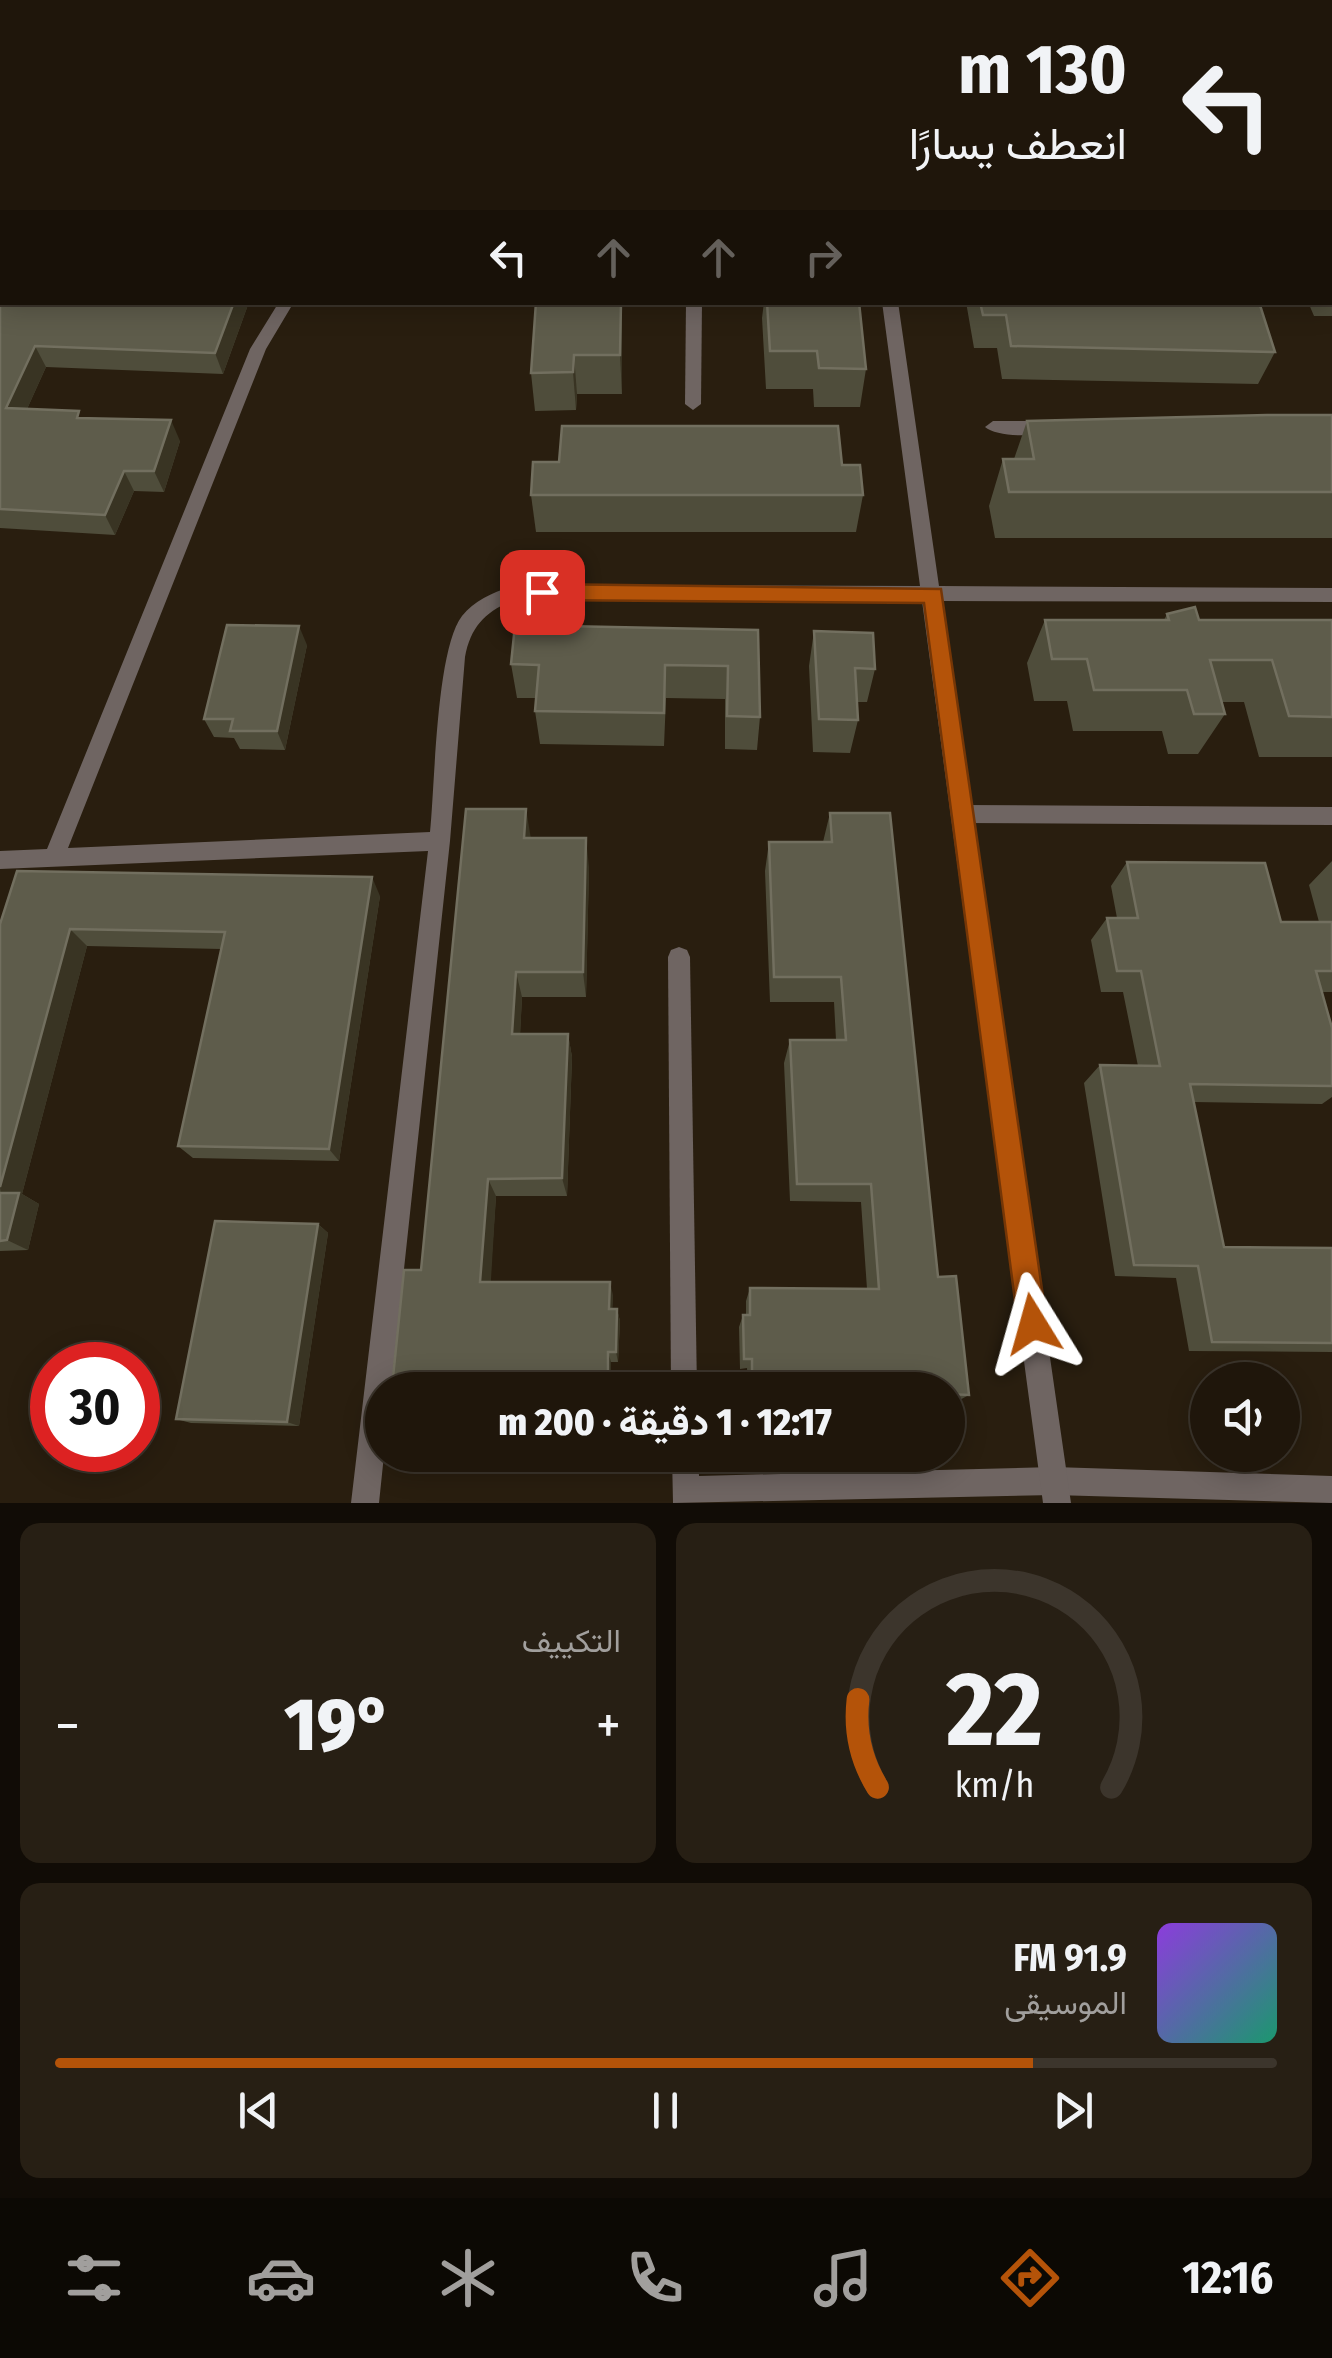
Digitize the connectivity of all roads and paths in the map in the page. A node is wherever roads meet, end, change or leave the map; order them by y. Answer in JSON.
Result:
{"nodes":[{"id":1,"x":285,"y":305,"type":"edge"},
{"id":2,"x":694,"y":305,"type":"edge"},
{"id":3,"x":890,"y":305,"type":"edge"},
{"id":4,"x":693,"y":404,"type":"dead end"},
{"id":5,"x":993,"y":427,"type":"dead end"},
{"id":6,"x":1072,"y":427,"type":"edge"},
{"id":7,"x":934,"y":595,"type":"junction"},
{"id":8,"x":1332,"y":595,"type":"edge"},
{"id":9,"x":963,"y":814,"type":"junction"},
{"id":10,"x":1332,"y":816,"type":"edge"},
{"id":11,"x":440,"y":842,"type":"junction"},
{"id":12,"x":53,"y":859,"type":"junction"},
{"id":13,"x":0,"y":860,"type":"edge"},
{"id":14,"x":679,"y":957,"type":"dead end"},
{"id":15,"x":684,"y":1372,"type":"edge"},
{"id":16,"x":685,"y":1472,"type":"edge"},
{"id":17,"x":1332,"y":1490,"type":"edge"},
{"id":18,"x":1056,"y":1492,"type":"edge"},
{"id":19,"x":686,"y":1497,"type":"edge"},
{"id":20,"x":365,"y":1503,"type":"edge"}],
"edges":[{"from":1,"to":12,"type":"street"},
{"from":2,"to":4,"type":"street"},
{"from":3,"to":7,"type":"street"},
{"from":5,"to":6,"type":"street"},
{"from":7,"to":8,"type":"street"},
{"from":7,"to":9,"type":"street"},
{"from":7,"to":11,"type":"street"},
{"from":9,"to":10,"type":"street"},
{"from":9,"to":18,"type":"street"},
{"from":11,"to":12,"type":"street"},
{"from":11,"to":20,"type":"street"},
{"from":12,"to":13,"type":"street"},
{"from":14,"to":15,"type":"street"},
{"from":16,"to":19,"type":"street"},
{"from":17,"to":18,"type":"street"},
{"from":18,"to":19,"type":"street"}]}
